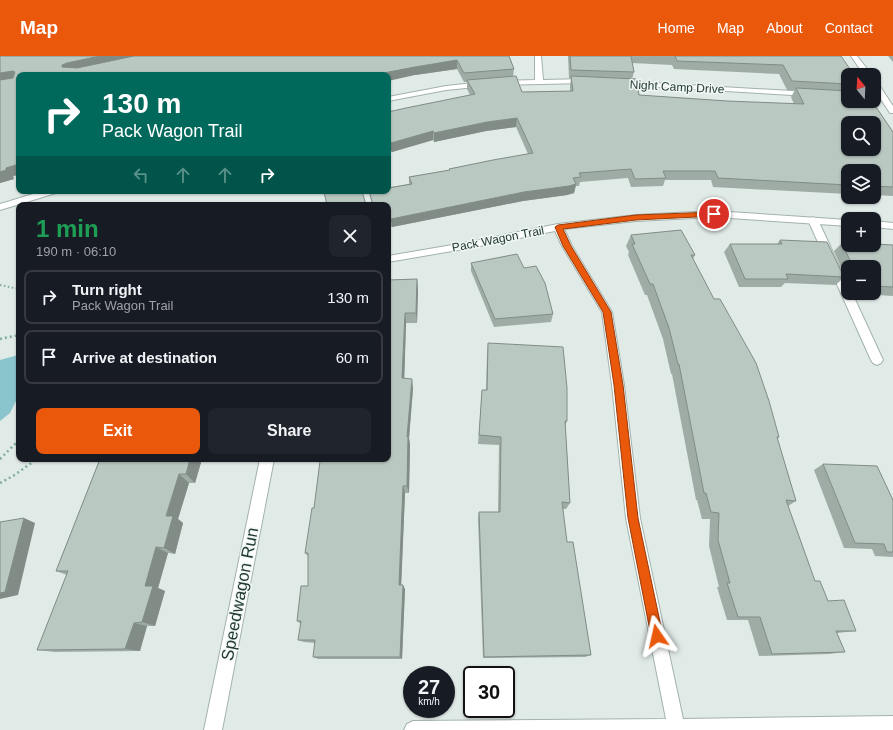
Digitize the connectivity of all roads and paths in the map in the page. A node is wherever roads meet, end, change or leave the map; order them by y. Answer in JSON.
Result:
{"nodes":[{"id":1,"x":538,"y":56,"type":"edge"},
{"id":2,"x":854,"y":56,"type":"edge"},
{"id":3,"x":863,"y":68,"type":"edge"},
{"id":4,"x":539,"y":81,"type":"junction"},
{"id":5,"x":590,"y":82,"type":"edge"},
{"id":6,"x":613,"y":83,"type":"edge"},
{"id":7,"x":881,"y":94,"type":"edge"},
{"id":8,"x":817,"y":95,"type":"edge"},
{"id":9,"x":391,"y":99,"type":"edge"},
{"id":10,"x":881,"y":99,"type":"edge"},
{"id":11,"x":884,"y":99,"type":"junction"},
{"id":12,"x":893,"y":110,"type":"edge"},
{"id":13,"x":42,"y":194,"type":"edge"},
{"id":14,"x":0,"y":206,"type":"edge"},
{"id":15,"x":813,"y":220,"type":"junction"},
{"id":16,"x":841,"y":222,"type":"edge"},
{"id":17,"x":881,"y":225,"type":"edge"},
{"id":18,"x":893,"y":226,"type":"edge"},
{"id":19,"x":558,"y":227,"type":"junction"},
{"id":20,"x":391,"y":258,"type":"edge"},
{"id":21,"x":0,"y":285,"type":"edge"},
{"id":22,"x":16,"y":288,"type":"edge"},
{"id":23,"x":16,"y":336,"type":"edge"},
{"id":24,"x":0,"y":339,"type":"edge"},
{"id":25,"x":877,"y":360,"type":"dead end"},
{"id":26,"x":16,"y":443,"type":"edge"},
{"id":27,"x":0,"y":459,"type":"edge"},
{"id":28,"x":33,"y":462,"type":"edge"},
{"id":29,"x":266,"y":462,"type":"edge"},
{"id":30,"x":0,"y":483,"type":"edge"},
{"id":31,"x":893,"y":725,"type":"edge"},
{"id":32,"x":676,"y":728,"type":"junction"},
{"id":33,"x":213,"y":730,"type":"edge"},
{"id":34,"x":413,"y":730,"type":"edge"}],
"edges":[{"from":1,"to":4,"type":"street"},
{"from":2,"to":3,"type":"street"},
{"from":4,"to":5,"type":"street"},
{"from":4,"to":9,"type":"street"},
{"from":6,"to":8,"type":"street","name":"Night Camp Drive"},
{"from":7,"to":11,"type":"street"},
{"from":10,"to":11,"type":"street"},
{"from":11,"to":12,"type":"street"},
{"from":13,"to":14,"type":"street"},
{"from":15,"to":16,"type":"street","name":"Pack Wagon Trail"},
{"from":15,"to":19,"type":"street","name":"Pack Wagon Trail"},
{"from":15,"to":25,"type":"street"},
{"from":17,"to":18,"type":"street"},
{"from":19,"to":20,"type":"street","name":"Pack Wagon Trail"},
{"from":19,"to":32,"type":"street"},
{"from":21,"to":22,"type":"path"},
{"from":23,"to":24,"type":"path"},
{"from":26,"to":27,"type":"path"},
{"from":28,"to":30,"type":"path"},
{"from":29,"to":33,"type":"street","name":"Speedwagon Run"},
{"from":31,"to":32,"type":"street"},
{"from":32,"to":34,"type":"street"}]}
